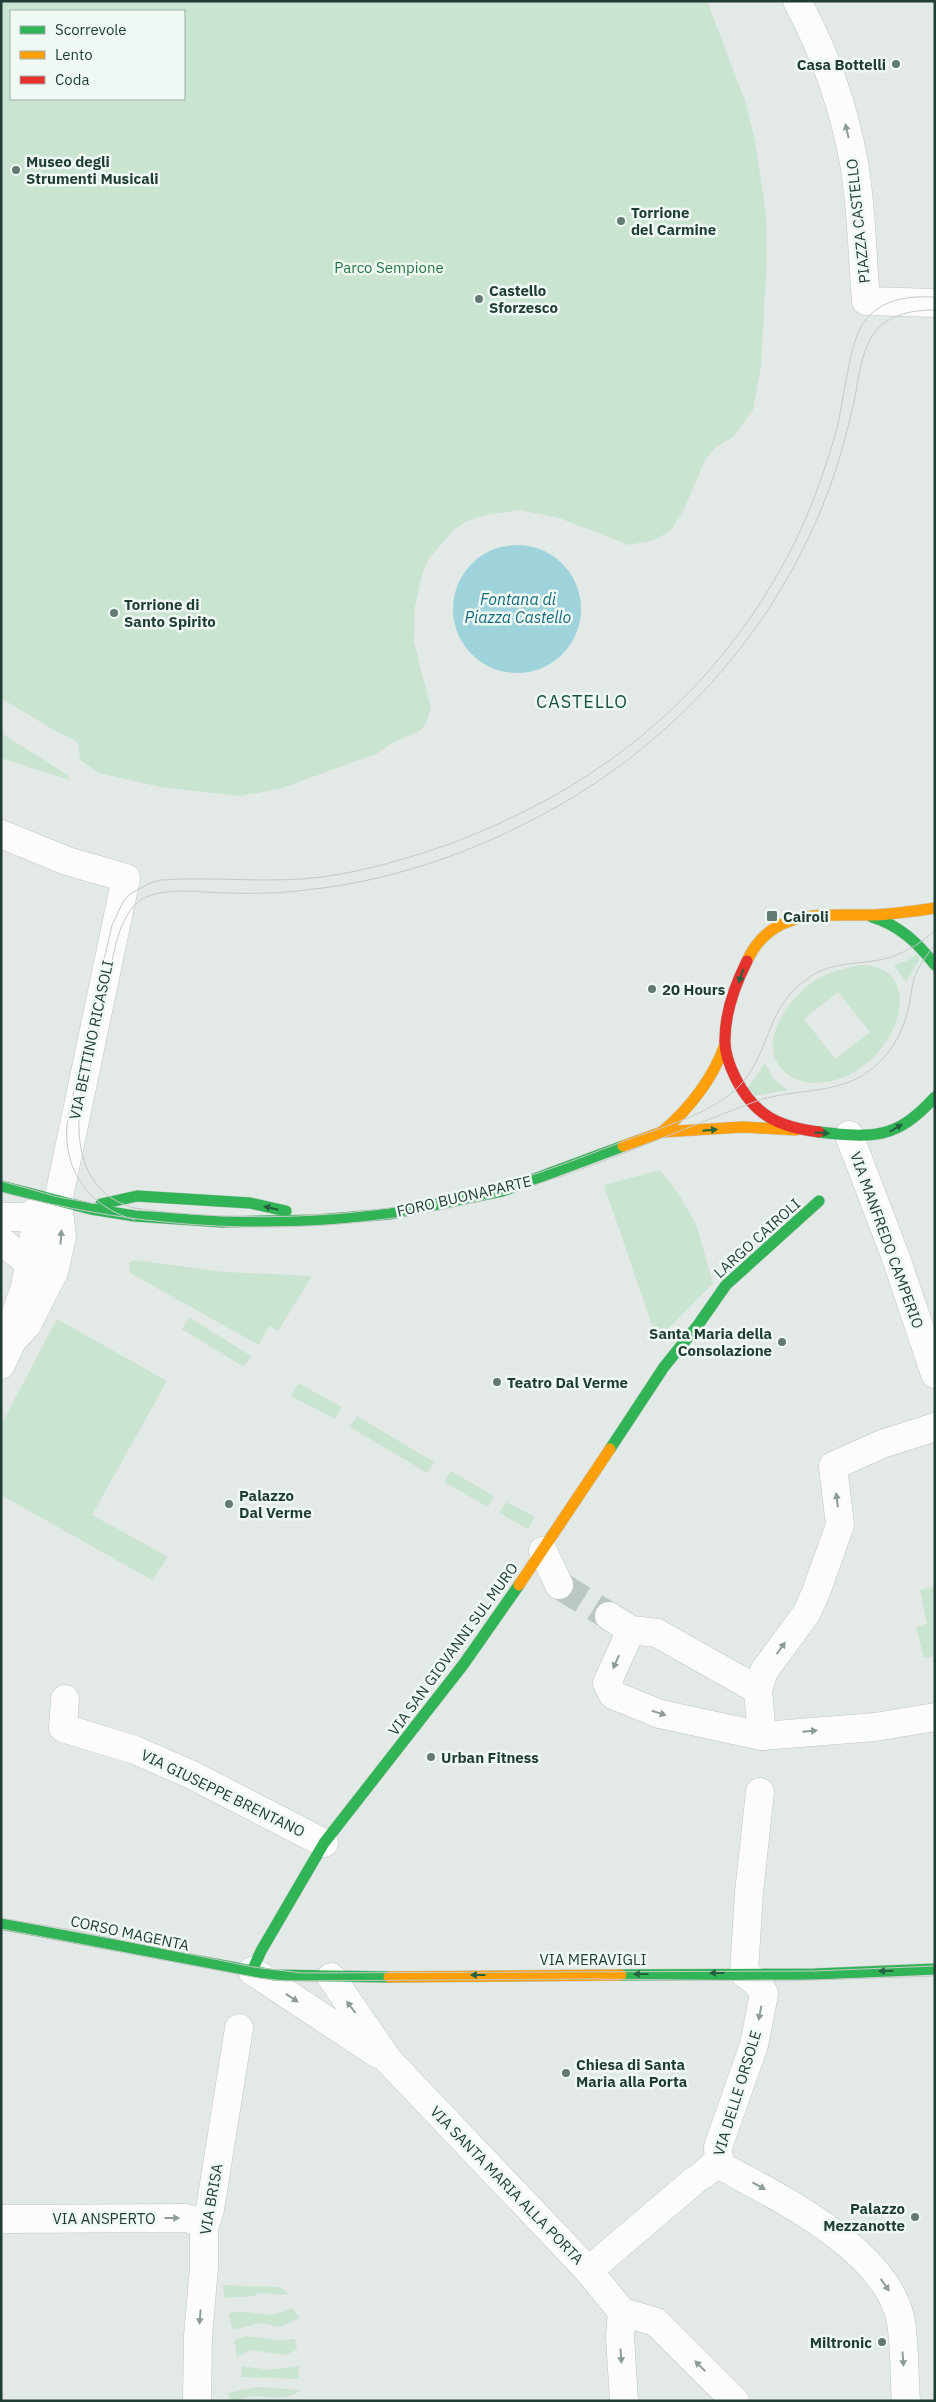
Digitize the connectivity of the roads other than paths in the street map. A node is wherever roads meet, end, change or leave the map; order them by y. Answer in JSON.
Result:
{"nodes":[{"id":1,"x":797,"y":1,"type":"edge"},
{"id":2,"x":935,"y":303,"type":"edge"},
{"id":3,"x":1,"y":834,"type":"edge"},
{"id":4,"x":934,"y":908,"type":"edge"},
{"id":5,"x":865,"y":916,"type":"junction"},
{"id":6,"x":935,"y":965,"type":"edge"},
{"id":7,"x":725,"y":1045,"type":"junction"},
{"id":8,"x":935,"y":1097,"type":"edge"},
{"id":9,"x":796,"y":1130,"type":"junction"},
{"id":10,"x":662,"y":1132,"type":"junction"},
{"id":11,"x":849,"y":1135,"type":"junction"},
{"id":12,"x":1,"y":1186,"type":"edge"},
{"id":13,"x":58,"y":1201,"type":"junction"},
{"id":14,"x":819,"y":1201,"type":"dead end"},
{"id":15,"x":91,"y":1209,"type":"junction"},
{"id":16,"x":1,"y":1217,"type":"edge"},
{"id":17,"x":318,"y":1220,"type":"junction"},
{"id":18,"x":1,"y":1241,"type":"edge"},
{"id":19,"x":29,"y":1263,"type":"junction"},
{"id":20,"x":681,"y":1345,"type":"joint"},
{"id":21,"x":7,"y":1353,"type":"edge"},
{"id":22,"x":935,"y":1374,"type":"edge"},
{"id":23,"x":935,"y":1427,"type":"edge"},
{"id":24,"x":543,"y":1551,"type":"junction"},
{"id":25,"x":559,"y":1585,"type":"tunnel mouth"},
{"id":26,"x":758,"y":1690,"type":"junction"},
{"id":27,"x":65,"y":1700,"type":"dead end"},
{"id":28,"x":935,"y":1717,"type":"edge"},
{"id":29,"x":762,"y":1736,"type":"junction"},
{"id":30,"x":760,"y":1792,"type":"dead end"},
{"id":31,"x":324,"y":1843,"type":"junction"},
{"id":32,"x":1,"y":1924,"type":"edge"},
{"id":33,"x":935,"y":1969,"type":"edge"},
{"id":34,"x":252,"y":1971,"type":"junction"},
{"id":35,"x":744,"y":1973,"type":"junction"},
{"id":36,"x":331,"y":1977,"type":"junction"},
{"id":37,"x":239,"y":2028,"type":"dead end"},
{"id":38,"x":389,"y":2061,"type":"junction"},
{"id":39,"x":719,"y":2160,"type":"junction"},
{"id":40,"x":1,"y":2219,"type":"edge"},
{"id":41,"x":204,"y":2228,"type":"junction"},
{"id":42,"x":601,"y":2260,"type":"dead end"},
{"id":43,"x":622,"y":2312,"type":"junction"},
{"id":44,"x":197,"y":2401,"type":"edge"},
{"id":45,"x":624,"y":2401,"type":"edge"},
{"id":46,"x":734,"y":2401,"type":"edge"},
{"id":47,"x":906,"y":2401,"type":"edge"}],
"edges":[{"from":2,"to":1,"type":"street","name":"PIAZZA CASTELLO","one_way":true},
{"from":3,"to":13,"type":"street","name":"VIA BETTINO RICASOLI"},
{"from":4,"to":5,"type":"street"},
{"from":5,"to":6,"type":"street"},
{"from":5,"to":7,"type":"street","one_way":true},
{"from":7,"to":9,"type":"street"},
{"from":7,"to":10,"type":"street","name":"FORO BUONAPARTE"},
{"from":11,"to":8,"type":"street","one_way":true},
{"from":10,"to":9,"type":"street","name":"FORO BUONAPARTE","one_way":true},
{"from":9,"to":11,"type":"street","one_way":true},
{"from":10,"to":17,"type":"street","name":"FORO BUONAPARTE"},
{"from":11,"to":22,"type":"street","name":"VIA MANFREDO CAMPERIO"},
{"from":12,"to":13,"type":"street","name":"FORO BUONAPARTE"},
{"from":13,"to":15,"type":"street","name":"FORO BUONAPARTE"},
{"from":13,"to":16,"type":"street"},
{"from":13,"to":19,"type":"street"},
{"from":21,"to":13,"type":"street","one_way":true},
{"from":14,"to":20,"type":"street","name":"LARGO CAIROLI"},
{"from":15,"to":17,"type":"street","name":"FORO BUONAPARTE"},
{"from":17,"to":15,"type":"street","name":"FORO BUONAPARTE","one_way":true},
{"from":18,"to":19,"type":"street"},
{"from":19,"to":21,"type":"street"},
{"from":20,"to":24,"type":"street","name":"VIA SAN GIOVANNI SUL MURO"},
{"from":26,"to":23,"type":"street","one_way":true},
{"from":24,"to":25,"type":"street"},
{"from":24,"to":31,"type":"street","name":"VIA SAN GIOVANNI SUL MURO"},
{"from":26,"to":29,"type":"street"},
{"from":26,"to":29,"type":"street","one_way":true},
{"from":27,"to":31,"type":"street","name":"VIA GIUSEPPE BRENTANO"},
{"from":29,"to":28,"type":"street","one_way":true},
{"from":30,"to":35,"type":"street"},
{"from":31,"to":34,"type":"street","name":"VIA SAN GIOVANNI SUL MURO"},
{"from":32,"to":34,"type":"street","name":"CORSO MAGENTA"},
{"from":33,"to":35,"type":"street","name":"VIA MERAVIGLI","one_way":true},
{"from":34,"to":36,"type":"street","name":"VIA MERAVIGLI"},
{"from":34,"to":38,"type":"street","name":"VIA SANTA MARIA ALLA PORTA","one_way":true},
{"from":35,"to":36,"type":"street","name":"VIA MERAVIGLI","one_way":true},
{"from":35,"to":39,"type":"street","name":"VIA DELLE ORSOLE","one_way":true},
{"from":38,"to":36,"type":"street","name":"VIA SANTA MARIA ALLA PORTA","one_way":true},
{"from":37,"to":41,"type":"street","name":"VIA BRISA"},
{"from":38,"to":43,"type":"street","name":"VIA SANTA MARIA ALLA PORTA"},
{"from":39,"to":42,"type":"street","name":"VIA DELLE ORSOLE"},
{"from":39,"to":47,"type":"street","one_way":true},
{"from":40,"to":41,"type":"street","name":"VIA ANSPERTO","one_way":true},
{"from":41,"to":44,"type":"street","name":"VIA BRISA","one_way":true},
{"from":43,"to":45,"type":"street","one_way":true},
{"from":46,"to":43,"type":"street","one_way":true}]}
